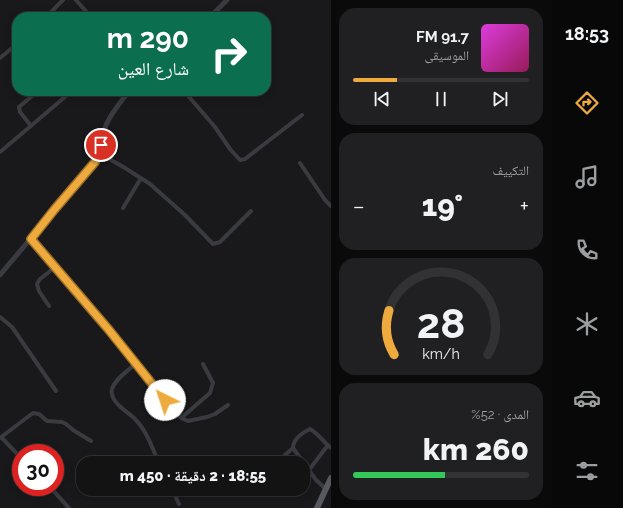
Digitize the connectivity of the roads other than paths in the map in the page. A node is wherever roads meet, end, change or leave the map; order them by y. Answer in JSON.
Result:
{"nodes":[{"id":1,"x":63,"y":0,"type":"edge"},
{"id":2,"x":76,"y":0,"type":"edge"},
{"id":3,"x":227,"y":0,"type":"edge"},
{"id":4,"x":51,"y":12,"type":"edge"},
{"id":5,"x":87,"y":12,"type":"edge"},
{"id":6,"x":215,"y":12,"type":"edge"},
{"id":7,"x":12,"y":48,"type":"edge"},
{"id":8,"x":0,"y":58,"type":"edge"},
{"id":9,"x":32,"y":96,"type":"edge"},
{"id":10,"x":66,"y":96,"type":"edge"},
{"id":11,"x":125,"y":96,"type":"edge"},
{"id":12,"x":188,"y":96,"type":"edge"},
{"id":13,"x":302,"y":115,"type":"dead end"},
{"id":14,"x":31,"y":126,"type":"junction"},
{"id":15,"x":0,"y":152,"type":"edge"},
{"id":16,"x":99,"y":153,"type":"junction"},
{"id":17,"x":300,"y":163,"type":"dead end"},
{"id":18,"x":141,"y":178,"type":"junction"},
{"id":19,"x":331,"y":206,"type":"edge"},
{"id":20,"x":123,"y":208,"type":"dead end"},
{"id":21,"x":251,"y":211,"type":"dead end"},
{"id":22,"x":31,"y":239,"type":"junction"},
{"id":23,"x":54,"y":268,"type":"junction"},
{"id":24,"x":0,"y":275,"type":"edge"},
{"id":25,"x":49,"y":306,"type":"dead end"},
{"id":26,"x":0,"y":317,"type":"edge"},
{"id":27,"x":136,"y":364,"type":"junction"},
{"id":28,"x":203,"y":364,"type":"dead end"},
{"id":29,"x":56,"y":391,"type":"dead end"},
{"id":30,"x":228,"y":405,"type":"dead end"},
{"id":31,"x":181,"y":418,"type":"junction"},
{"id":32,"x":0,"y":438,"type":"edge"},
{"id":33,"x":92,"y":440,"type":"dead end"},
{"id":34,"x":329,"y":447,"type":"edge"},
{"id":35,"x":292,"y":448,"type":"junction"},
{"id":36,"x":12,"y":449,"type":"edge"},
{"id":37,"x":156,"y":456,"type":"edge"},
{"id":38,"x":283,"y":456,"type":"edge"},
{"id":39,"x":298,"y":456,"type":"edge"},
{"id":40,"x":310,"y":469,"type":"edge"},
{"id":41,"x":310,"y":471,"type":"edge"},
{"id":42,"x":331,"y":478,"type":"edge"},
{"id":43,"x":326,"y":489,"type":"junction"},
{"id":44,"x":58,"y":496,"type":"edge"},
{"id":45,"x":175,"y":496,"type":"edge"},
{"id":46,"x":179,"y":504,"type":"dead end"},
{"id":47,"x":69,"y":508,"type":"edge"},
{"id":48,"x":317,"y":508,"type":"edge"}],
"edges":[{"from":1,"to":4,"type":"street"},
{"from":2,"to":5,"type":"street"},
{"from":3,"to":6,"type":"street"},
{"from":7,"to":8,"type":"street"},
{"from":9,"to":14,"type":"street"},
{"from":10,"to":14,"type":"street"},
{"from":11,"to":16,"type":"street"},
{"from":12,"to":13,"type":"street"},
{"from":14,"to":15,"type":"street"},
{"from":16,"to":18,"type":"street"},
{"from":16,"to":22,"type":"street"},
{"from":17,"to":19,"type":"street"},
{"from":18,"to":20,"type":"street"},
{"from":18,"to":21,"type":"street"},
{"from":22,"to":23,"type":"street"},
{"from":22,"to":24,"type":"street"},
{"from":23,"to":25,"type":"street"},
{"from":23,"to":27,"type":"street"},
{"from":26,"to":29,"type":"street"},
{"from":27,"to":31,"type":"street"},
{"from":27,"to":37,"type":"street"},
{"from":28,"to":31,"type":"street"},
{"from":30,"to":31,"type":"street"},
{"from":32,"to":33,"type":"street"},
{"from":32,"to":36,"type":"street"},
{"from":34,"to":35,"type":"street"},
{"from":34,"to":40,"type":"street"},
{"from":35,"to":38,"type":"street"},
{"from":35,"to":39,"type":"street"},
{"from":41,"to":43,"type":"street"},
{"from":42,"to":43,"type":"main road"},
{"from":43,"to":48,"type":"main road"},
{"from":44,"to":47,"type":"street"},
{"from":45,"to":46,"type":"street"}]}
